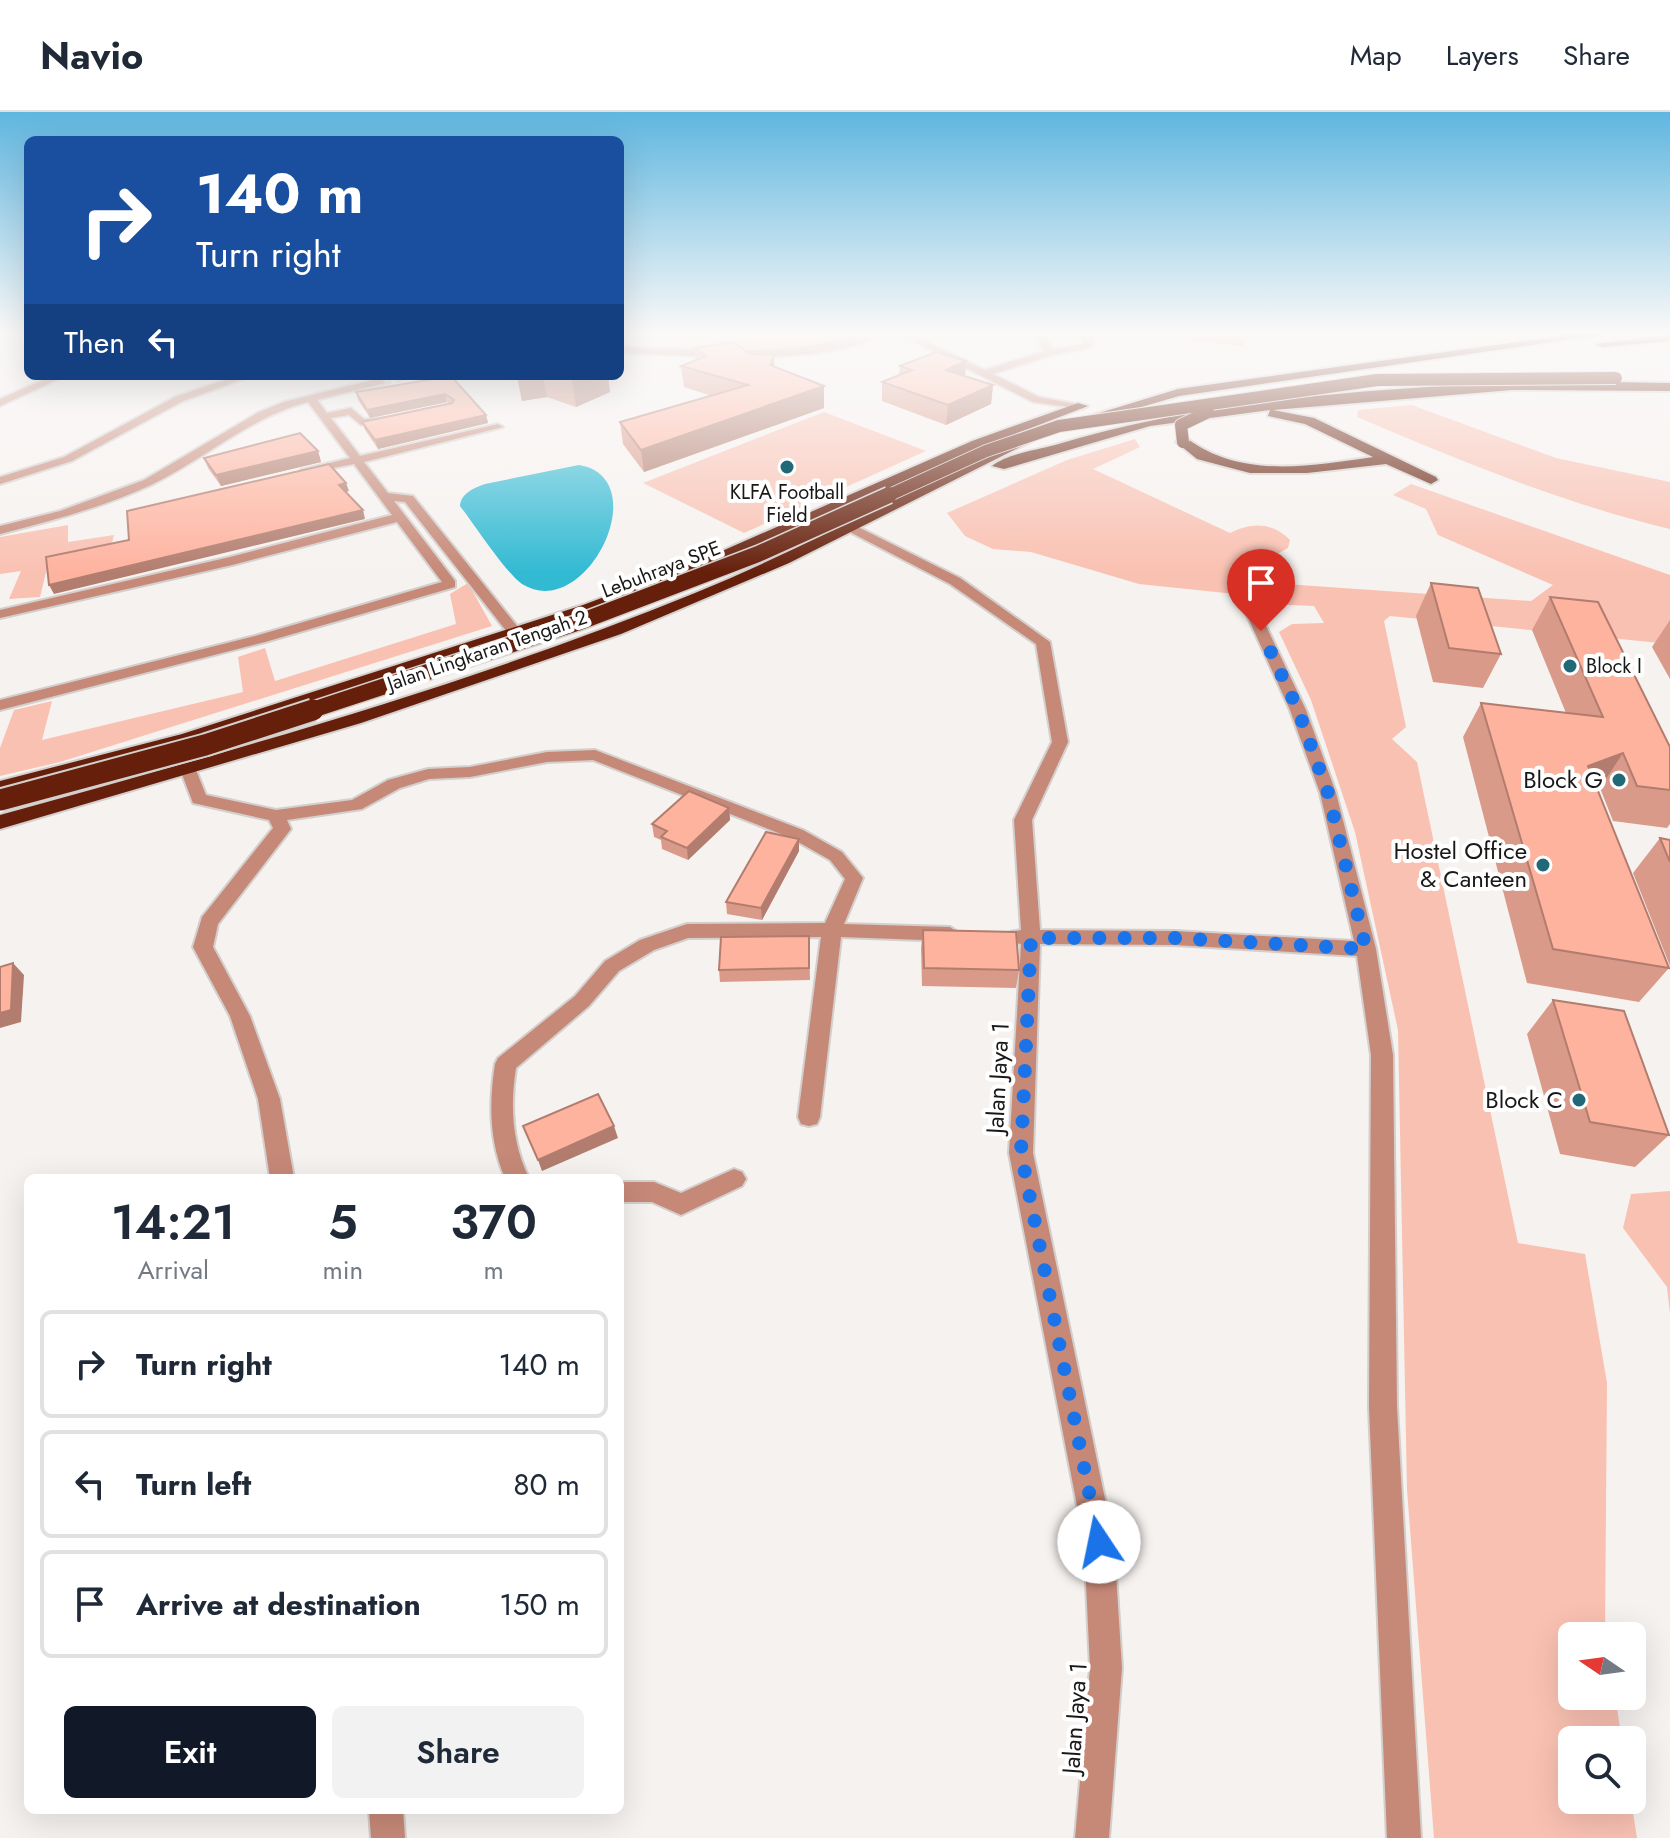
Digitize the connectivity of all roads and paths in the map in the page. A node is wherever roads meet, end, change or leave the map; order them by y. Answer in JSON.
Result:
{"nodes":[{"id":1,"x":156,"y":412,"type":"edge"},
{"id":2,"x":271,"y":412,"type":"edge"},
{"id":3,"x":321,"y":412,"type":"edge"},
{"id":4,"x":348,"y":412,"type":"edge"},
{"id":5,"x":351,"y":412,"type":"edge"},
{"id":6,"x":1041,"y":412,"type":"edge"},
{"id":7,"x":1064,"y":412,"type":"edge"},
{"id":8,"x":1103,"y":412,"type":"edge"},
{"id":9,"x":1152,"y":412,"type":"edge"},
{"id":10,"x":1211,"y":412,"type":"edge"},
{"id":11,"x":1217,"y":412,"type":"edge"},
{"id":12,"x":1331,"y":412,"type":"edge"},
{"id":13,"x":325,"y":416,"type":"junction"},
{"id":14,"x":395,"y":418,"type":"edge"},
{"id":15,"x":1044,"y":418,"type":"junction"},
{"id":16,"x":498,"y":427,"type":"dead end"},
{"id":17,"x":1083,"y":439,"type":"junction"},
{"id":18,"x":1388,"y":456,"type":"junction"},
{"id":19,"x":356,"y":459,"type":"junction"},
{"id":20,"x":970,"y":469,"type":"junction"},
{"id":21,"x":294,"y":475,"type":"edge"},
{"id":22,"x":1431,"y":480,"type":"dead end"},
{"id":23,"x":0,"y":481,"type":"edge"},
{"id":24,"x":384,"y":496,"type":"junction"},
{"id":25,"x":400,"y":517,"type":"junction"},
{"id":26,"x":852,"y":528,"type":"junction"},
{"id":27,"x":0,"y":530,"type":"edge"},
{"id":28,"x":1252,"y":611,"type":"dead end"},
{"id":29,"x":0,"y":614,"type":"edge"},
{"id":30,"x":516,"y":634,"type":"junction"},
{"id":31,"x":0,"y":705,"type":"edge"},
{"id":32,"x":188,"y":769,"type":"junction"},
{"id":33,"x":0,"y":787,"type":"edge"},
{"id":34,"x":0,"y":800,"type":"edge"},
{"id":35,"x":276,"y":816,"type":"junction"},
{"id":36,"x":0,"y":822,"type":"edge"},
{"id":37,"x":832,"y":930,"type":"junction"},
{"id":38,"x":970,"y":935,"type":"edge"},
{"id":39,"x":1001,"y":936,"type":"edge"},
{"id":40,"x":1031,"y":938,"type":"junction"},
{"id":41,"x":1366,"y":949,"type":"junction"},
{"id":42,"x":809,"y":1117,"type":"dead end"},
{"id":43,"x":281,"y":1174,"type":"edge"},
{"id":44,"x":515,"y":1174,"type":"edge"},
{"id":45,"x":734,"y":1179,"type":"dead end"},
{"id":46,"x":624,"y":1192,"type":"edge"},
{"id":47,"x":386,"y":1814,"type":"edge"},
{"id":48,"x":388,"y":1838,"type":"edge"},
{"id":49,"x":1092,"y":1838,"type":"edge"},
{"id":50,"x":1404,"y":1838,"type":"edge"}],
"edges":[{"from":1,"to":23,"type":"street"},
{"from":2,"to":27,"type":"street"},
{"from":3,"to":13,"type":"street"},
{"from":4,"to":13,"type":"street"},
{"from":5,"to":14,"type":"street"},
{"from":6,"to":15,"type":"street"},
{"from":7,"to":15,"type":"highway","name":"Jalan Lingkaran Tengah 2"},
{"from":8,"to":20,"type":"highway","name":"Jalan Lingkaran Tengah 2"},
{"from":9,"to":34,"type":"highway","name":"Lebuhraya SPE","bridge":true},
{"from":10,"to":17,"type":"highway","name":"Lebuhraya SPE"},
{"from":11,"to":18,"type":"highway","bridge":true},
{"from":12,"to":18,"type":"highway"},
{"from":13,"to":19,"type":"street"},
{"from":15,"to":30,"type":"highway","name":"Jalan Lingkaran Tengah 2"},
{"from":16,"to":19,"type":"street"},
{"from":17,"to":18,"type":"highway"},
{"from":17,"to":20,"type":"highway"},
{"from":18,"to":22,"type":"highway"},
{"from":19,"to":21,"type":"street"},
{"from":19,"to":24,"type":"street"},
{"from":20,"to":26,"type":"highway","name":"Jalan Lingkaran Tengah 2"},
{"from":24,"to":25,"type":"street"},
{"from":24,"to":30,"type":"street"},
{"from":25,"to":29,"type":"street"},
{"from":25,"to":31,"type":"street"},
{"from":26,"to":32,"type":"highway","name":"Jalan Lingkaran Tengah 2"},
{"from":26,"to":40,"type":"street","name":"Jalan Jaya 1"},
{"from":28,"to":41,"type":"street"},
{"from":30,"to":33,"type":"highway","name":"Jalan Lingkaran Tengah 2"},
{"from":32,"to":35,"type":"street"},
{"from":32,"to":36,"type":"highway","name":"Jalan Lingkaran Tengah 2"},
{"from":35,"to":37,"type":"street"},
{"from":35,"to":43,"type":"street"},
{"from":37,"to":38,"type":"street"},
{"from":37,"to":42,"type":"street"},
{"from":37,"to":44,"type":"street"},
{"from":39,"to":40,"type":"street"},
{"from":40,"to":41,"type":"street"},
{"from":40,"to":49,"type":"street","name":"Jalan Jaya 1"},
{"from":41,"to":50,"type":"street"},
{"from":45,"to":46,"type":"street"},
{"from":47,"to":48,"type":"street"}]}
